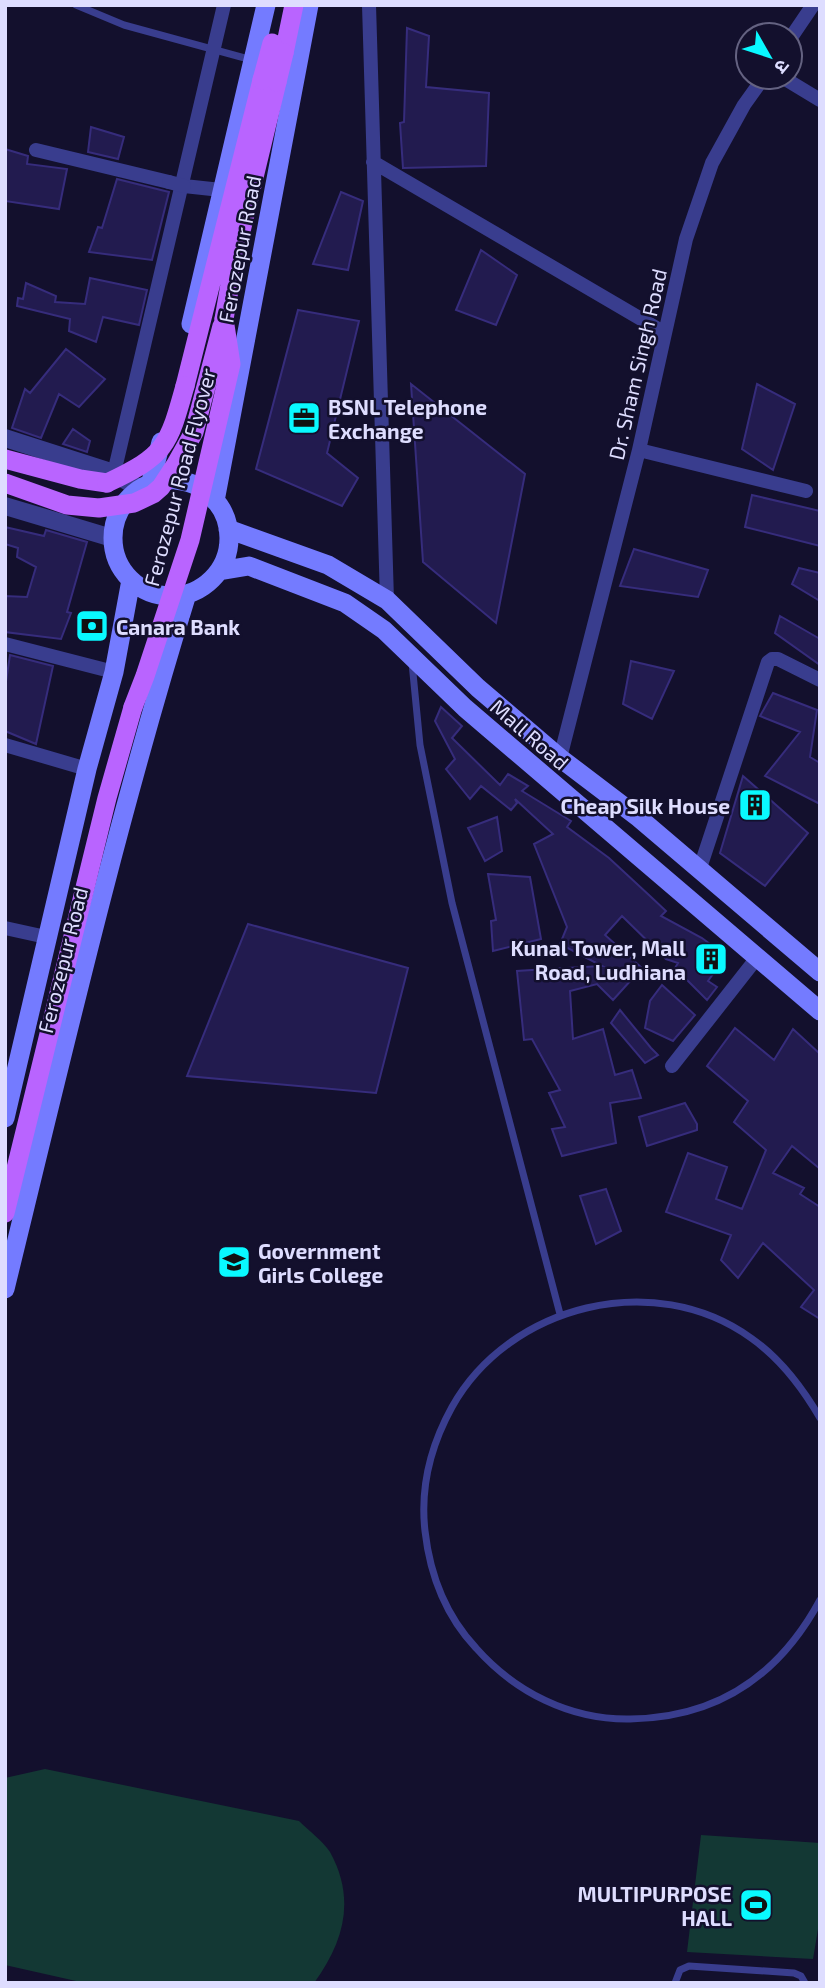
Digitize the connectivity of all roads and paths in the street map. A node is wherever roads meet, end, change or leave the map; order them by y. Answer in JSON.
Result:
{"nodes":[{"id":1,"x":76,"y":5,"type":"edge"},
{"id":2,"x":224,"y":5,"type":"edge"},
{"id":3,"x":266,"y":5,"type":"edge"},
{"id":4,"x":281,"y":5,"type":"edge"},
{"id":5,"x":294,"y":5,"type":"edge"},
{"id":6,"x":309,"y":5,"type":"edge"},
{"id":7,"x":369,"y":5,"type":"edge"},
{"id":8,"x":813,"y":5,"type":"edge"},
{"id":9,"x":802,"y":21,"type":"edge"},
{"id":10,"x":278,"y":48,"type":"junction"},
{"id":11,"x":214,"y":49,"type":"junction"},
{"id":12,"x":253,"y":60,"type":"junction"},
{"id":13,"x":295,"y":71,"type":"junction"},
{"id":14,"x":269,"y":81,"type":"junction"},
{"id":15,"x":804,"y":90,"type":"edge"},
{"id":16,"x":755,"y":91,"type":"edge"},
{"id":17,"x":820,"y":100,"type":"edge"},
{"id":18,"x":36,"y":150,"type":"dead end"},
{"id":19,"x":373,"y":162,"type":"junction"},
{"id":20,"x":221,"y":190,"type":"junction"},
{"id":21,"x":224,"y":319,"type":"junction"},
{"id":22,"x":665,"y":332,"type":"junction"},
{"id":23,"x":5,"y":439,"type":"edge"},
{"id":24,"x":639,"y":450,"type":"junction"},
{"id":25,"x":5,"y":459,"type":"edge"},
{"id":26,"x":110,"y":478,"type":"junction"},
{"id":27,"x":5,"y":483,"type":"edge"},
{"id":28,"x":806,"y":491,"type":"dead end"},
{"id":29,"x":141,"y":492,"type":"junction"},
{"id":30,"x":215,"y":501,"type":"junction"},
{"id":31,"x":5,"y":506,"type":"edge"},
{"id":32,"x":228,"y":529,"type":"junction"},
{"id":33,"x":112,"y":538,"type":"junction"},
{"id":34,"x":219,"y":570,"type":"junction"},
{"id":35,"x":131,"y":580,"type":"junction"},
{"id":36,"x":187,"y":594,"type":"junction"},
{"id":37,"x":387,"y":600,"type":"junction"},
{"id":38,"x":5,"y":644,"type":"edge"},
{"id":39,"x":411,"y":655,"type":"junction"},
{"id":40,"x":112,"y":679,"type":"junction"},
{"id":41,"x":820,"y":680,"type":"edge"},
{"id":42,"x":156,"y":700,"type":"junction"},
{"id":43,"x":5,"y":746,"type":"edge"},
{"id":44,"x":560,"y":758,"type":"junction"},
{"id":45,"x":87,"y":769,"type":"junction"},
{"id":46,"x":699,"y":871,"type":"junction"},
{"id":47,"x":5,"y":928,"type":"edge"},
{"id":48,"x":46,"y":937,"type":"junction"},
{"id":49,"x":757,"y":959,"type":"junction"},
{"id":50,"x":820,"y":972,"type":"edge"},
{"id":51,"x":820,"y":1011,"type":"edge"},
{"id":52,"x":672,"y":1066,"type":"dead end"},
{"id":53,"x":10,"y":1068,"type":"edge"},
{"id":54,"x":5,"y":1118,"type":"edge"},
{"id":55,"x":5,"y":1213,"type":"edge"},
{"id":56,"x":5,"y":1289,"type":"edge"},
{"id":57,"x":560,"y":1314,"type":"junction"},
{"id":58,"x":820,"y":1419,"type":"edge"},
{"id":59,"x":820,"y":1600,"type":"edge"},
{"id":60,"x":675,"y":1983,"type":"edge"},
{"id":61,"x":805,"y":1983,"type":"edge"}],
"edges":[{"from":1,"to":11,"type":"lane"},
{"from":2,"to":11,"type":"street"},
{"from":3,"to":12,"type":"main road","name":"Ferozepur Road"},
{"from":4,"to":10,"type":"main road"},
{"from":5,"to":10,"type":"main road"},
{"from":6,"to":13,"type":"main road","name":"Ferozepur Road"},
{"from":7,"to":19,"type":"street"},
{"from":8,"to":9,"type":"street"},
{"from":10,"to":14,"type":"main road","bridge":true},
{"from":11,"to":12,"type":"lane"},
{"from":11,"to":26,"type":"street"},
{"from":12,"to":13,"type":"street"},
{"from":12,"to":20,"type":"main road","name":"Ferozepur Road"},
{"from":13,"to":30,"type":"main road","name":"Ferozepur Road"},
{"from":14,"to":21,"type":"main road","name":"Ferozepur Road Flyover"},
{"from":14,"to":26,"type":"main road","name":"Ferozepur Road Flyover","bridge":true},
{"from":15,"to":17,"type":"street"},
{"from":16,"to":22,"type":"street","name":"Dr. Sham Singh Road"},
{"from":18,"to":20,"type":"street"},
{"from":19,"to":22,"type":"street"},
{"from":19,"to":37,"type":"street"},
{"from":20,"to":29,"type":"main road","name":"Ferozepur Road"},
{"from":21,"to":29,"type":"main road","bridge":true},
{"from":21,"to":55,"type":"main road","name":"Ferozepur Road Flyover","bridge":true},
{"from":22,"to":24,"type":"street","name":"Dr. Sham Singh Road"},
{"from":23,"to":26,"type":"street"},
{"from":24,"to":28,"type":"street"},
{"from":24,"to":44,"type":"street","name":"Dr. Sham Singh Road"},
{"from":25,"to":26,"type":"main road"},
{"from":26,"to":29,"type":"street"},
{"from":27,"to":29,"type":"main road","name":"Ferozepur Road Flyover","bridge":true},
{"from":29,"to":30,"type":"main road"},
{"from":29,"to":33,"type":"main road"},
{"from":30,"to":32,"type":"main road"},
{"from":31,"to":33,"type":"street"},
{"from":32,"to":34,"type":"main road"},
{"from":32,"to":37,"type":"main road","name":"Mall Road"},
{"from":33,"to":35,"type":"main road"},
{"from":34,"to":36,"type":"main road"},
{"from":34,"to":39,"type":"main road","name":"Mall Road"},
{"from":35,"to":36,"type":"main road"},
{"from":35,"to":40,"type":"main road"},
{"from":36,"to":42,"type":"main road","name":"Ferozepur Road"},
{"from":37,"to":44,"type":"main road","name":"Mall Road"},
{"from":38,"to":40,"type":"street"},
{"from":39,"to":49,"type":"main road","name":"Mall Road"},
{"from":39,"to":57,"type":"lane"},
{"from":40,"to":42,"type":"main road"},
{"from":40,"to":45,"type":"main road"},
{"from":41,"to":46,"type":"street"},
{"from":42,"to":56,"type":"main road","name":"Ferozepur Road"},
{"from":43,"to":45,"type":"street"},
{"from":44,"to":46,"type":"main road","name":"Mall Road"},
{"from":45,"to":48,"type":"main road"},
{"from":46,"to":50,"type":"main road","name":"Mall Road"},
{"from":47,"to":48,"type":"street"},
{"from":48,"to":53,"type":"main road"},
{"from":49,"to":51,"type":"main road","name":"Mall Road"},
{"from":49,"to":52,"type":"street"},
{"from":53,"to":54,"type":"main road"},
{"from":57,"to":58,"type":"lane"},
{"from":57,"to":59,"type":"lane"},
{"from":60,"to":61,"type":"lane"}]}
